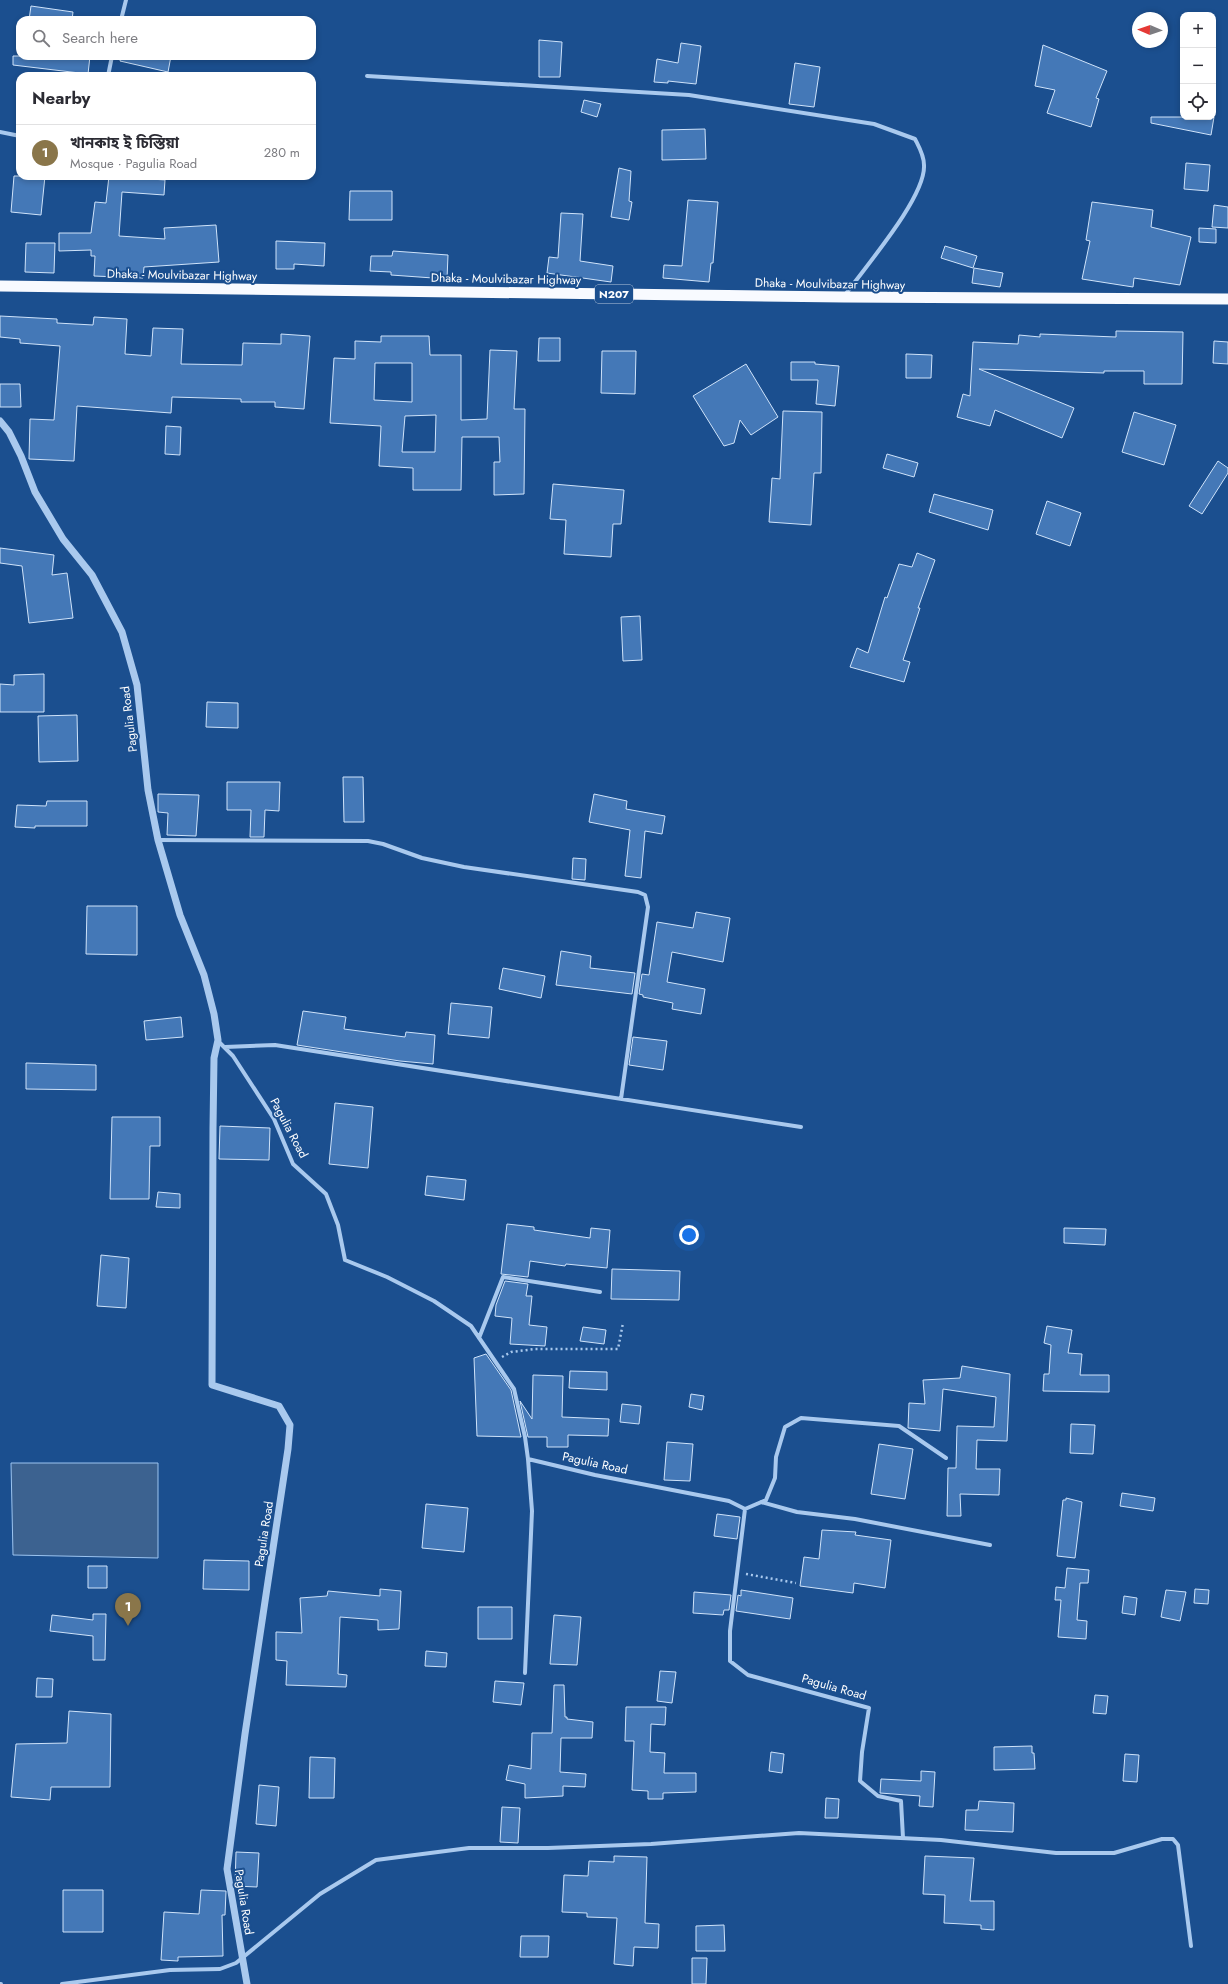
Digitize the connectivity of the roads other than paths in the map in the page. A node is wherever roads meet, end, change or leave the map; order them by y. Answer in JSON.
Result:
{"nodes":[{"id":1,"x":126,"y":0,"type":"edge"},
{"id":2,"x":122,"y":16,"type":"edge"},
{"id":3,"x":111,"y":60,"type":"edge"},
{"id":4,"x":109,"y":72,"type":"edge"},
{"id":5,"x":367,"y":76,"type":"dead end"},
{"id":6,"x":0,"y":132,"type":"edge"},
{"id":7,"x":16,"y":135,"type":"edge"},
{"id":8,"x":0,"y":286,"type":"edge"},
{"id":9,"x":844,"y":297,"type":"junction"},
{"id":10,"x":1228,"y":299,"type":"edge"},
{"id":11,"x":0,"y":421,"type":"edge"},
{"id":12,"x":158,"y":840,"type":"junction"},
{"id":13,"x":218,"y":1040,"type":"junction"},
{"id":14,"x":225,"y":1047,"type":"junction"},
{"id":15,"x":621,"y":1100,"type":"junction"},
{"id":16,"x":801,"y":1127,"type":"dead end"},
{"id":17,"x":600,"y":1292,"type":"dead end"},
{"id":18,"x":479,"y":1338,"type":"junction"},
{"id":19,"x":946,"y":1458,"type":"dead end"},
{"id":20,"x":528,"y":1459,"type":"junction"},
{"id":21,"x":761,"y":1502,"type":"junction"},
{"id":22,"x":745,"y":1509,"type":"junction"},
{"id":23,"x":990,"y":1545,"type":"dead end"},
{"id":24,"x":525,"y":1673,"type":"dead end"},
{"id":25,"x":903,"y":1838,"type":"junction"},
{"id":26,"x":1191,"y":1946,"type":"dead end"},
{"id":27,"x":242,"y":1959,"type":"junction"},
{"id":28,"x":62,"y":1984,"type":"edge"},
{"id":29,"x":247,"y":1984,"type":"edge"}],
"edges":[{"from":1,"to":2,"type":"street"},
{"from":3,"to":4,"type":"street"},
{"from":5,"to":9,"type":"street"},
{"from":6,"to":7,"type":"street"},
{"from":8,"to":9,"type":"highway","name":"Dhaka - Moulvibazar Highway","number":"N207"},
{"from":9,"to":10,"type":"highway","name":"Dhaka - Moulvibazar Highway","number":"N207"},
{"from":11,"to":12,"type":"street","name":"Pagulia Road"},
{"from":12,"to":13,"type":"street","name":"Pagulia Road"},
{"from":12,"to":15,"type":"street"},
{"from":13,"to":14,"type":"street","name":"Pagulia Road"},
{"from":13,"to":27,"type":"street","name":"Pagulia Road"},
{"from":14,"to":15,"type":"street"},
{"from":14,"to":18,"type":"street","name":"Pagulia Road"},
{"from":15,"to":16,"type":"street"},
{"from":17,"to":18,"type":"street"},
{"from":18,"to":20,"type":"street","name":"Pagulia Road"},
{"from":19,"to":21,"type":"street"},
{"from":20,"to":22,"type":"street","name":"Pagulia Road"},
{"from":20,"to":24,"type":"street"},
{"from":21,"to":22,"type":"street"},
{"from":21,"to":23,"type":"street"},
{"from":22,"to":25,"type":"street","name":"Pagulia Road"},
{"from":25,"to":26,"type":"street"},
{"from":25,"to":27,"type":"street"},
{"from":27,"to":28,"type":"street"},
{"from":27,"to":29,"type":"street"}]}
